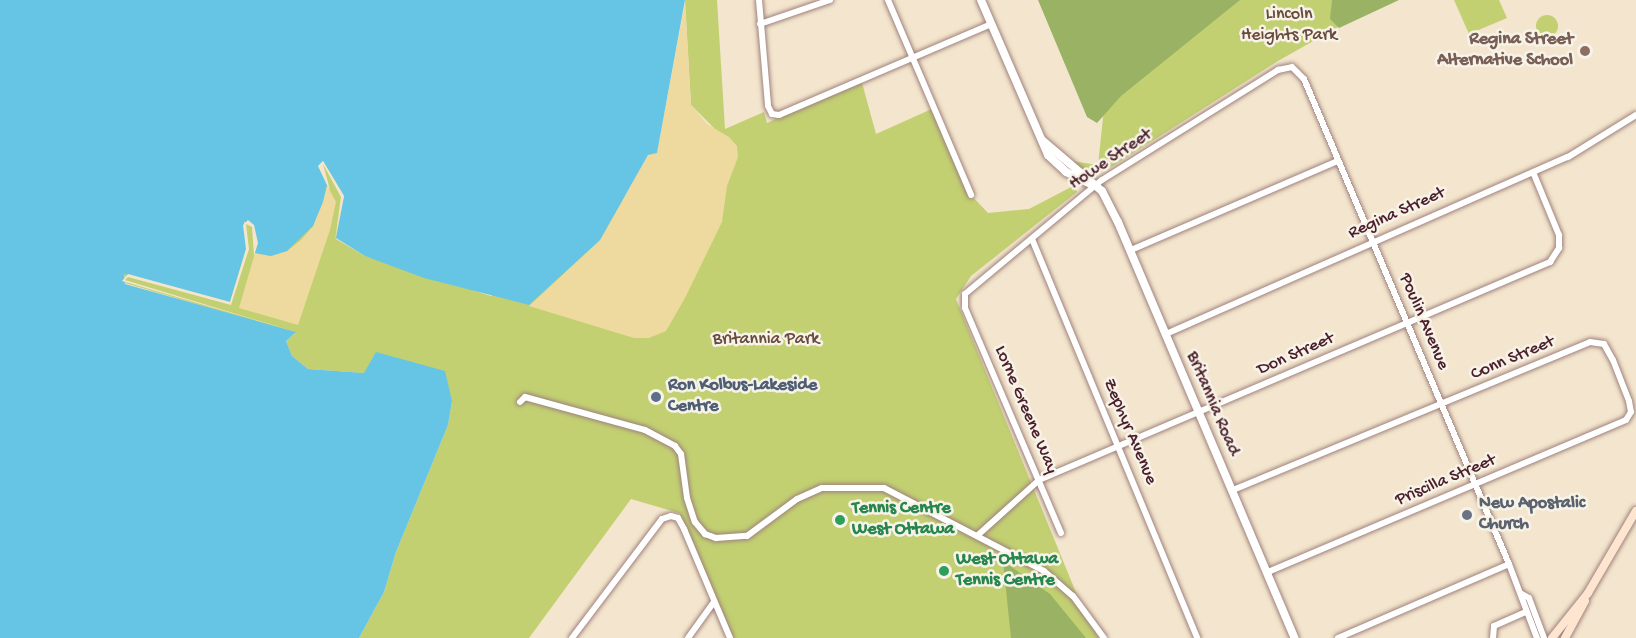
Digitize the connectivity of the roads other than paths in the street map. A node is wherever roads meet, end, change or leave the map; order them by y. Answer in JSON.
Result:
{"nodes":[{"id":1,"x":759,"y":0,"type":"edge"},
{"id":2,"x":830,"y":0,"type":"edge"},
{"id":3,"x":888,"y":0,"type":"edge"},
{"id":4,"x":981,"y":0,"type":"edge"},
{"id":5,"x":760,"y":24,"type":"junction"},
{"id":6,"x":991,"y":24,"type":"junction"},
{"id":7,"x":912,"y":57,"type":"junction"},
{"id":8,"x":1292,"y":67,"type":"joint"},
{"id":9,"x":1636,"y":116,"type":"edge"},
{"id":10,"x":1338,"y":161,"type":"junction"},
{"id":11,"x":1533,"y":172,"type":"junction"},
{"id":12,"x":1095,"y":186,"type":"junction"},
{"id":13,"x":971,"y":195,"type":"dead end"},
{"id":14,"x":1032,"y":239,"type":"junction"},
{"id":15,"x":1372,"y":240,"type":"junction"},
{"id":16,"x":1131,"y":250,"type":"junction"},
{"id":17,"x":963,"y":299,"type":"joint"},
{"id":18,"x":1407,"y":322,"type":"junction"},
{"id":19,"x":1166,"y":334,"type":"junction"},
{"id":20,"x":520,"y":402,"type":"dead end"},
{"id":21,"x":1442,"y":405,"type":"junction"},
{"id":22,"x":1631,"y":412,"type":"joint"},
{"id":23,"x":1199,"y":413,"type":"junction"},
{"id":24,"x":1119,"y":445,"type":"junction"},
{"id":25,"x":1039,"y":480,"type":"junction"},
{"id":26,"x":1476,"y":484,"type":"junction"},
{"id":27,"x":1233,"y":490,"type":"junction"},
{"id":28,"x":1636,"y":512,"type":"edge"},
{"id":29,"x":1061,"y":533,"type":"dead end"},
{"id":30,"x":978,"y":534,"type":"junction"},
{"id":31,"x":1509,"y":564,"type":"junction"},
{"id":32,"x":1268,"y":572,"type":"junction"},
{"id":33,"x":1588,"y":592,"type":"junction"},
{"id":34,"x":1522,"y":594,"type":"junction"},
{"id":35,"x":714,"y":602,"type":"junction"},
{"id":36,"x":1525,"y":612,"type":"junction"},
{"id":37,"x":572,"y":638,"type":"edge"},
{"id":38,"x":688,"y":638,"type":"edge"},
{"id":39,"x":730,"y":638,"type":"edge"},
{"id":40,"x":1104,"y":638,"type":"edge"},
{"id":41,"x":1197,"y":638,"type":"edge"},
{"id":42,"x":1295,"y":638,"type":"edge"},
{"id":43,"x":1338,"y":638,"type":"edge"},
{"id":44,"x":1493,"y":638,"type":"edge"},
{"id":45,"x":1537,"y":638,"type":"edge"},
{"id":46,"x":1544,"y":638,"type":"edge"},
{"id":47,"x":1552,"y":638,"type":"edge"},
{"id":48,"x":1565,"y":638,"type":"edge"}],
"edges":[{"from":1,"to":5,"type":"street"},
{"from":2,"to":5,"type":"street"},
{"from":3,"to":7,"type":"street"},
{"from":4,"to":6,"type":"street","name":"Britannia Road"},
{"from":5,"to":7,"type":"street"},
{"from":6,"to":7,"type":"street"},
{"from":6,"to":12,"type":"street","name":"Britannia Road"},
{"from":7,"to":13,"type":"street"},
{"from":8,"to":10,"type":"street","name":"Poulin Avenue"},
{"from":8,"to":12,"type":"street","name":"Howe Street"},
{"from":9,"to":11,"type":"street","name":"Regina Street"},
{"from":10,"to":15,"type":"street","name":"Poulin Avenue"},
{"from":10,"to":16,"type":"street"},
{"from":11,"to":15,"type":"street","name":"Regina Street"},
{"from":11,"to":18,"type":"street","name":"Don Street"},
{"from":12,"to":14,"type":"street","name":"Howe Street"},
{"from":12,"to":16,"type":"street","name":"Britannia Road"},
{"from":14,"to":17,"type":"street","name":"Howe Street"},
{"from":14,"to":24,"type":"street","name":"Zephyr Avenue"},
{"from":15,"to":18,"type":"street","name":"Poulin Avenue"},
{"from":15,"to":19,"type":"street","name":"Regina Street"},
{"from":16,"to":19,"type":"street","name":"Britannia Road"},
{"from":17,"to":25,"type":"street","name":"Lorne Greene Way"},
{"from":18,"to":21,"type":"street","name":"Poulin Avenue"},
{"from":18,"to":23,"type":"street","name":"Don Street"},
{"from":19,"to":23,"type":"street","name":"Britannia Road"},
{"from":20,"to":30,"type":"street"},
{"from":21,"to":22,"type":"street","name":"Conn Street"},
{"from":21,"to":26,"type":"street","name":"Poulin Avenue"},
{"from":21,"to":27,"type":"street","name":"Conn Street"},
{"from":22,"to":26,"type":"street","name":"Priscilla Street"},
{"from":23,"to":24,"type":"street","name":"Don Street"},
{"from":23,"to":27,"type":"street","name":"Britannia Road"},
{"from":24,"to":25,"type":"street","name":"Don Street"},
{"from":24,"to":41,"type":"street","name":"Zephyr Avenue"},
{"from":25,"to":29,"type":"street","name":"Lorne Greene Way"},
{"from":25,"to":30,"type":"street","name":"Don Street"},
{"from":26,"to":31,"type":"street","name":"Poulin Avenue"},
{"from":26,"to":32,"type":"street","name":"Priscilla Street"},
{"from":27,"to":32,"type":"street","name":"Britannia Road"},
{"from":28,"to":33,"type":"main road"},
{"from":30,"to":40,"type":"street"},
{"from":31,"to":34,"type":"street","name":"Poulin Avenue"},
{"from":31,"to":43,"type":"street"},
{"from":32,"to":42,"type":"street","name":"Britannia Road"},
{"from":33,"to":47,"type":"main road"},
{"from":33,"to":48,"type":"main road"},
{"from":34,"to":36,"type":"street","name":"Poulin Avenue"},
{"from":34,"to":46,"type":"street","name":"Poulin Avenue"},
{"from":35,"to":37,"type":"street"},
{"from":35,"to":38,"type":"street"},
{"from":35,"to":39,"type":"street"},
{"from":36,"to":44,"type":"street"},
{"from":36,"to":45,"type":"street","name":"Poulin Avenue"}]}
